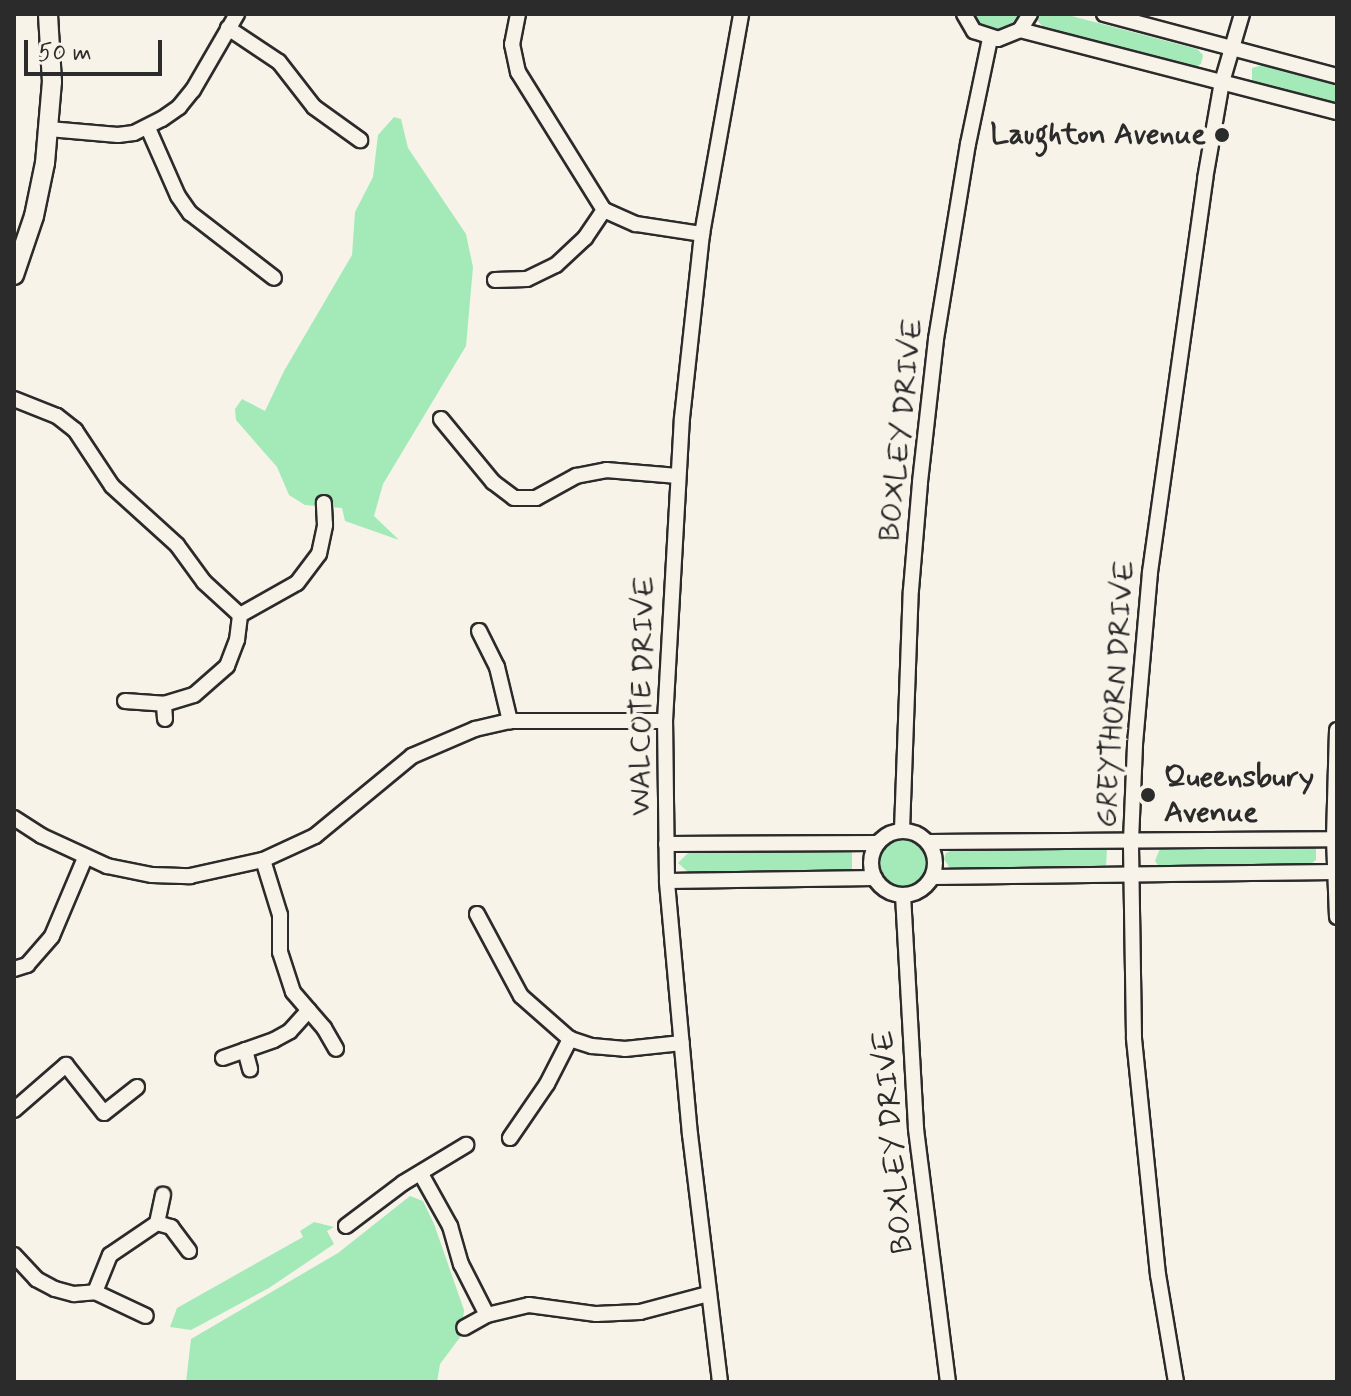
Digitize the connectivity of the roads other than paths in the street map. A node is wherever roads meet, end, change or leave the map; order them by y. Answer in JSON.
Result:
{"nodes":[{"id":1,"x":48,"y":14,"type":"edge"},
{"id":2,"x":237,"y":14,"type":"edge"},
{"id":3,"x":518,"y":14,"type":"edge"},
{"id":4,"x":741,"y":14,"type":"edge"},
{"id":5,"x":1030,"y":14,"type":"edge"},
{"id":6,"x":1104,"y":14,"type":"edge"},
{"id":7,"x":1242,"y":14,"type":"edge"},
{"id":8,"x":961,"y":15,"type":"edge"},
{"id":9,"x":228,"y":28,"type":"junction"},
{"id":10,"x":1020,"y":30,"type":"junction"},
{"id":11,"x":990,"y":39,"type":"junction"},
{"id":12,"x":1231,"y":48,"type":"junction"},
{"id":13,"x":1337,"y":76,"type":"edge"},
{"id":14,"x":1222,"y":82,"type":"junction"},
{"id":15,"x":1337,"y":112,"type":"edge"},
{"id":16,"x":148,"y":128,"type":"junction"},
{"id":17,"x":49,"y":129,"type":"junction"},
{"id":18,"x":360,"y":140,"type":"dead end"},
{"id":19,"x":604,"y":210,"type":"junction"},
{"id":20,"x":702,"y":234,"type":"junction"},
{"id":21,"x":14,"y":275,"type":"edge"},
{"id":22,"x":274,"y":278,"type":"dead end"},
{"id":23,"x":495,"y":280,"type":"dead end"},
{"id":24,"x":14,"y":399,"type":"edge"},
{"id":25,"x":441,"y":419,"type":"dead end"},
{"id":26,"x":678,"y":476,"type":"junction"},
{"id":27,"x":324,"y":503,"type":"dead end"},
{"id":28,"x":240,"y":615,"type":"junction"},
{"id":29,"x":479,"y":631,"type":"dead end"},
{"id":30,"x":125,"y":701,"type":"dead end"},
{"id":31,"x":510,"y":721,"type":"junction"},
{"id":32,"x":665,"y":721,"type":"junction"},
{"id":33,"x":1337,"y":730,"type":"edge"},
{"id":34,"x":14,"y":818,"type":"edge"},
{"id":35,"x":902,"y":830,"type":"junction"},
{"id":36,"x":1334,"y":839,"type":"junction"},
{"id":37,"x":1131,"y":841,"type":"junction"},
{"id":38,"x":929,"y":842,"type":"junction"},
{"id":39,"x":878,"y":843,"type":"junction"},
{"id":40,"x":666,"y":844,"type":"junction"},
{"id":41,"x":85,"y":858,"type":"junction"},
{"id":42,"x":263,"y":860,"type":"junction"},
{"id":43,"x":1335,"y":872,"type":"edge"},
{"id":44,"x":1132,"y":875,"type":"junction"},
{"id":45,"x":933,"y":877,"type":"junction"},
{"id":46,"x":875,"y":878,"type":"junction"},
{"id":47,"x":667,"y":881,"type":"junction"},
{"id":48,"x":903,"y":895,"type":"junction"},
{"id":49,"x":477,"y":914,"type":"dead end"},
{"id":50,"x":1337,"y":917,"type":"edge"},
{"id":51,"x":14,"y":969,"type":"edge"},
{"id":52,"x":309,"y":1010,"type":"junction"},
{"id":53,"x":570,"y":1039,"type":"junction"},
{"id":54,"x":682,"y":1043,"type":"junction"},
{"id":55,"x":336,"y":1049,"type":"dead end"},
{"id":56,"x":245,"y":1050,"type":"junction"},
{"id":57,"x":223,"y":1058,"type":"dead end"},
{"id":58,"x":250,"y":1069,"type":"dead end"},
{"id":59,"x":137,"y":1087,"type":"dead end"},
{"id":60,"x":14,"y":1110,"type":"edge"},
{"id":61,"x":510,"y":1138,"type":"dead end"},
{"id":62,"x":466,"y":1145,"type":"dead end"},
{"id":63,"x":421,"y":1174,"type":"junction"},
{"id":64,"x":163,"y":1195,"type":"dead end"},
{"id":65,"x":157,"y":1223,"type":"junction"},
{"id":66,"x":346,"y":1226,"type":"dead end"},
{"id":67,"x":189,"y":1251,"type":"dead end"},
{"id":68,"x":15,"y":1258,"type":"edge"},
{"id":69,"x":95,"y":1292,"type":"junction"},
{"id":70,"x":708,"y":1294,"type":"junction"},
{"id":71,"x":487,"y":1315,"type":"junction"},
{"id":72,"x":146,"y":1316,"type":"dead end"},
{"id":73,"x":464,"y":1328,"type":"dead end"},
{"id":74,"x":720,"y":1382,"type":"edge"},
{"id":75,"x":948,"y":1382,"type":"edge"},
{"id":76,"x":1176,"y":1382,"type":"edge"}],
"edges":[{"from":1,"to":17,"type":"street"},
{"from":2,"to":9,"type":"street"},
{"from":3,"to":19,"type":"street"},
{"from":4,"to":20,"type":"street","name":"WALCOTE DRIVE"},
{"from":5,"to":10,"type":"street"},
{"from":6,"to":12,"type":"street"},
{"from":7,"to":12,"type":"street","name":"GREYTHORN DRIVE"},
{"from":8,"to":11,"type":"street"},
{"from":9,"to":16,"type":"street"},
{"from":9,"to":18,"type":"street"},
{"from":10,"to":11,"type":"street"},
{"from":10,"to":14,"type":"street"},
{"from":11,"to":35,"type":"street","name":"BOXLEY DRIVE"},
{"from":12,"to":13,"type":"street"},
{"from":12,"to":14,"type":"street","name":"GREYTHORN DRIVE"},
{"from":14,"to":15,"type":"street"},
{"from":14,"to":37,"type":"street","name":"GREYTHORN DRIVE"},
{"from":16,"to":17,"type":"street"},
{"from":16,"to":22,"type":"street"},
{"from":17,"to":21,"type":"street"},
{"from":19,"to":20,"type":"street"},
{"from":19,"to":23,"type":"street"},
{"from":20,"to":26,"type":"street","name":"WALCOTE DRIVE"},
{"from":24,"to":28,"type":"street"},
{"from":25,"to":26,"type":"street"},
{"from":26,"to":32,"type":"street","name":"WALCOTE DRIVE"},
{"from":27,"to":28,"type":"street"},
{"from":28,"to":30,"type":"street"},
{"from":29,"to":31,"type":"street"},
{"from":31,"to":32,"type":"street"},
{"from":31,"to":42,"type":"street"},
{"from":32,"to":40,"type":"street","name":"WALCOTE DRIVE"},
{"from":33,"to":36,"type":"street"},
{"from":34,"to":41,"type":"street"},
{"from":35,"to":38,"type":"street"},
{"from":35,"to":39,"type":"street"},
{"from":36,"to":37,"type":"street"},
{"from":36,"to":43,"type":"street"},
{"from":37,"to":38,"type":"street"},
{"from":37,"to":44,"type":"street","name":"GREYTHORN DRIVE"},
{"from":38,"to":45,"type":"street"},
{"from":39,"to":40,"type":"street"},
{"from":39,"to":46,"type":"street"},
{"from":40,"to":47,"type":"street","name":"WALCOTE DRIVE"},
{"from":41,"to":42,"type":"street"},
{"from":41,"to":51,"type":"street"},
{"from":42,"to":52,"type":"street"},
{"from":43,"to":44,"type":"street"},
{"from":43,"to":50,"type":"street"},
{"from":44,"to":45,"type":"street"},
{"from":44,"to":76,"type":"street","name":"GREYTHORN DRIVE"},
{"from":45,"to":48,"type":"street"},
{"from":46,"to":47,"type":"street"},
{"from":46,"to":48,"type":"street"},
{"from":47,"to":54,"type":"street","name":"WALCOTE DRIVE"},
{"from":48,"to":75,"type":"street","name":"BOXLEY DRIVE"},
{"from":49,"to":53,"type":"street"},
{"from":52,"to":55,"type":"street"},
{"from":52,"to":56,"type":"street"},
{"from":53,"to":54,"type":"street"},
{"from":53,"to":61,"type":"street"},
{"from":54,"to":70,"type":"street","name":"WALCOTE DRIVE"},
{"from":56,"to":57,"type":"street"},
{"from":56,"to":58,"type":"street"},
{"from":59,"to":60,"type":"street"},
{"from":62,"to":63,"type":"street"},
{"from":63,"to":66,"type":"street"},
{"from":63,"to":71,"type":"street"},
{"from":64,"to":65,"type":"street"},
{"from":65,"to":67,"type":"street"},
{"from":65,"to":69,"type":"street"},
{"from":68,"to":69,"type":"street"},
{"from":69,"to":72,"type":"street"},
{"from":70,"to":71,"type":"street"},
{"from":70,"to":74,"type":"street","name":"WALCOTE DRIVE"},
{"from":71,"to":73,"type":"street"}]}
